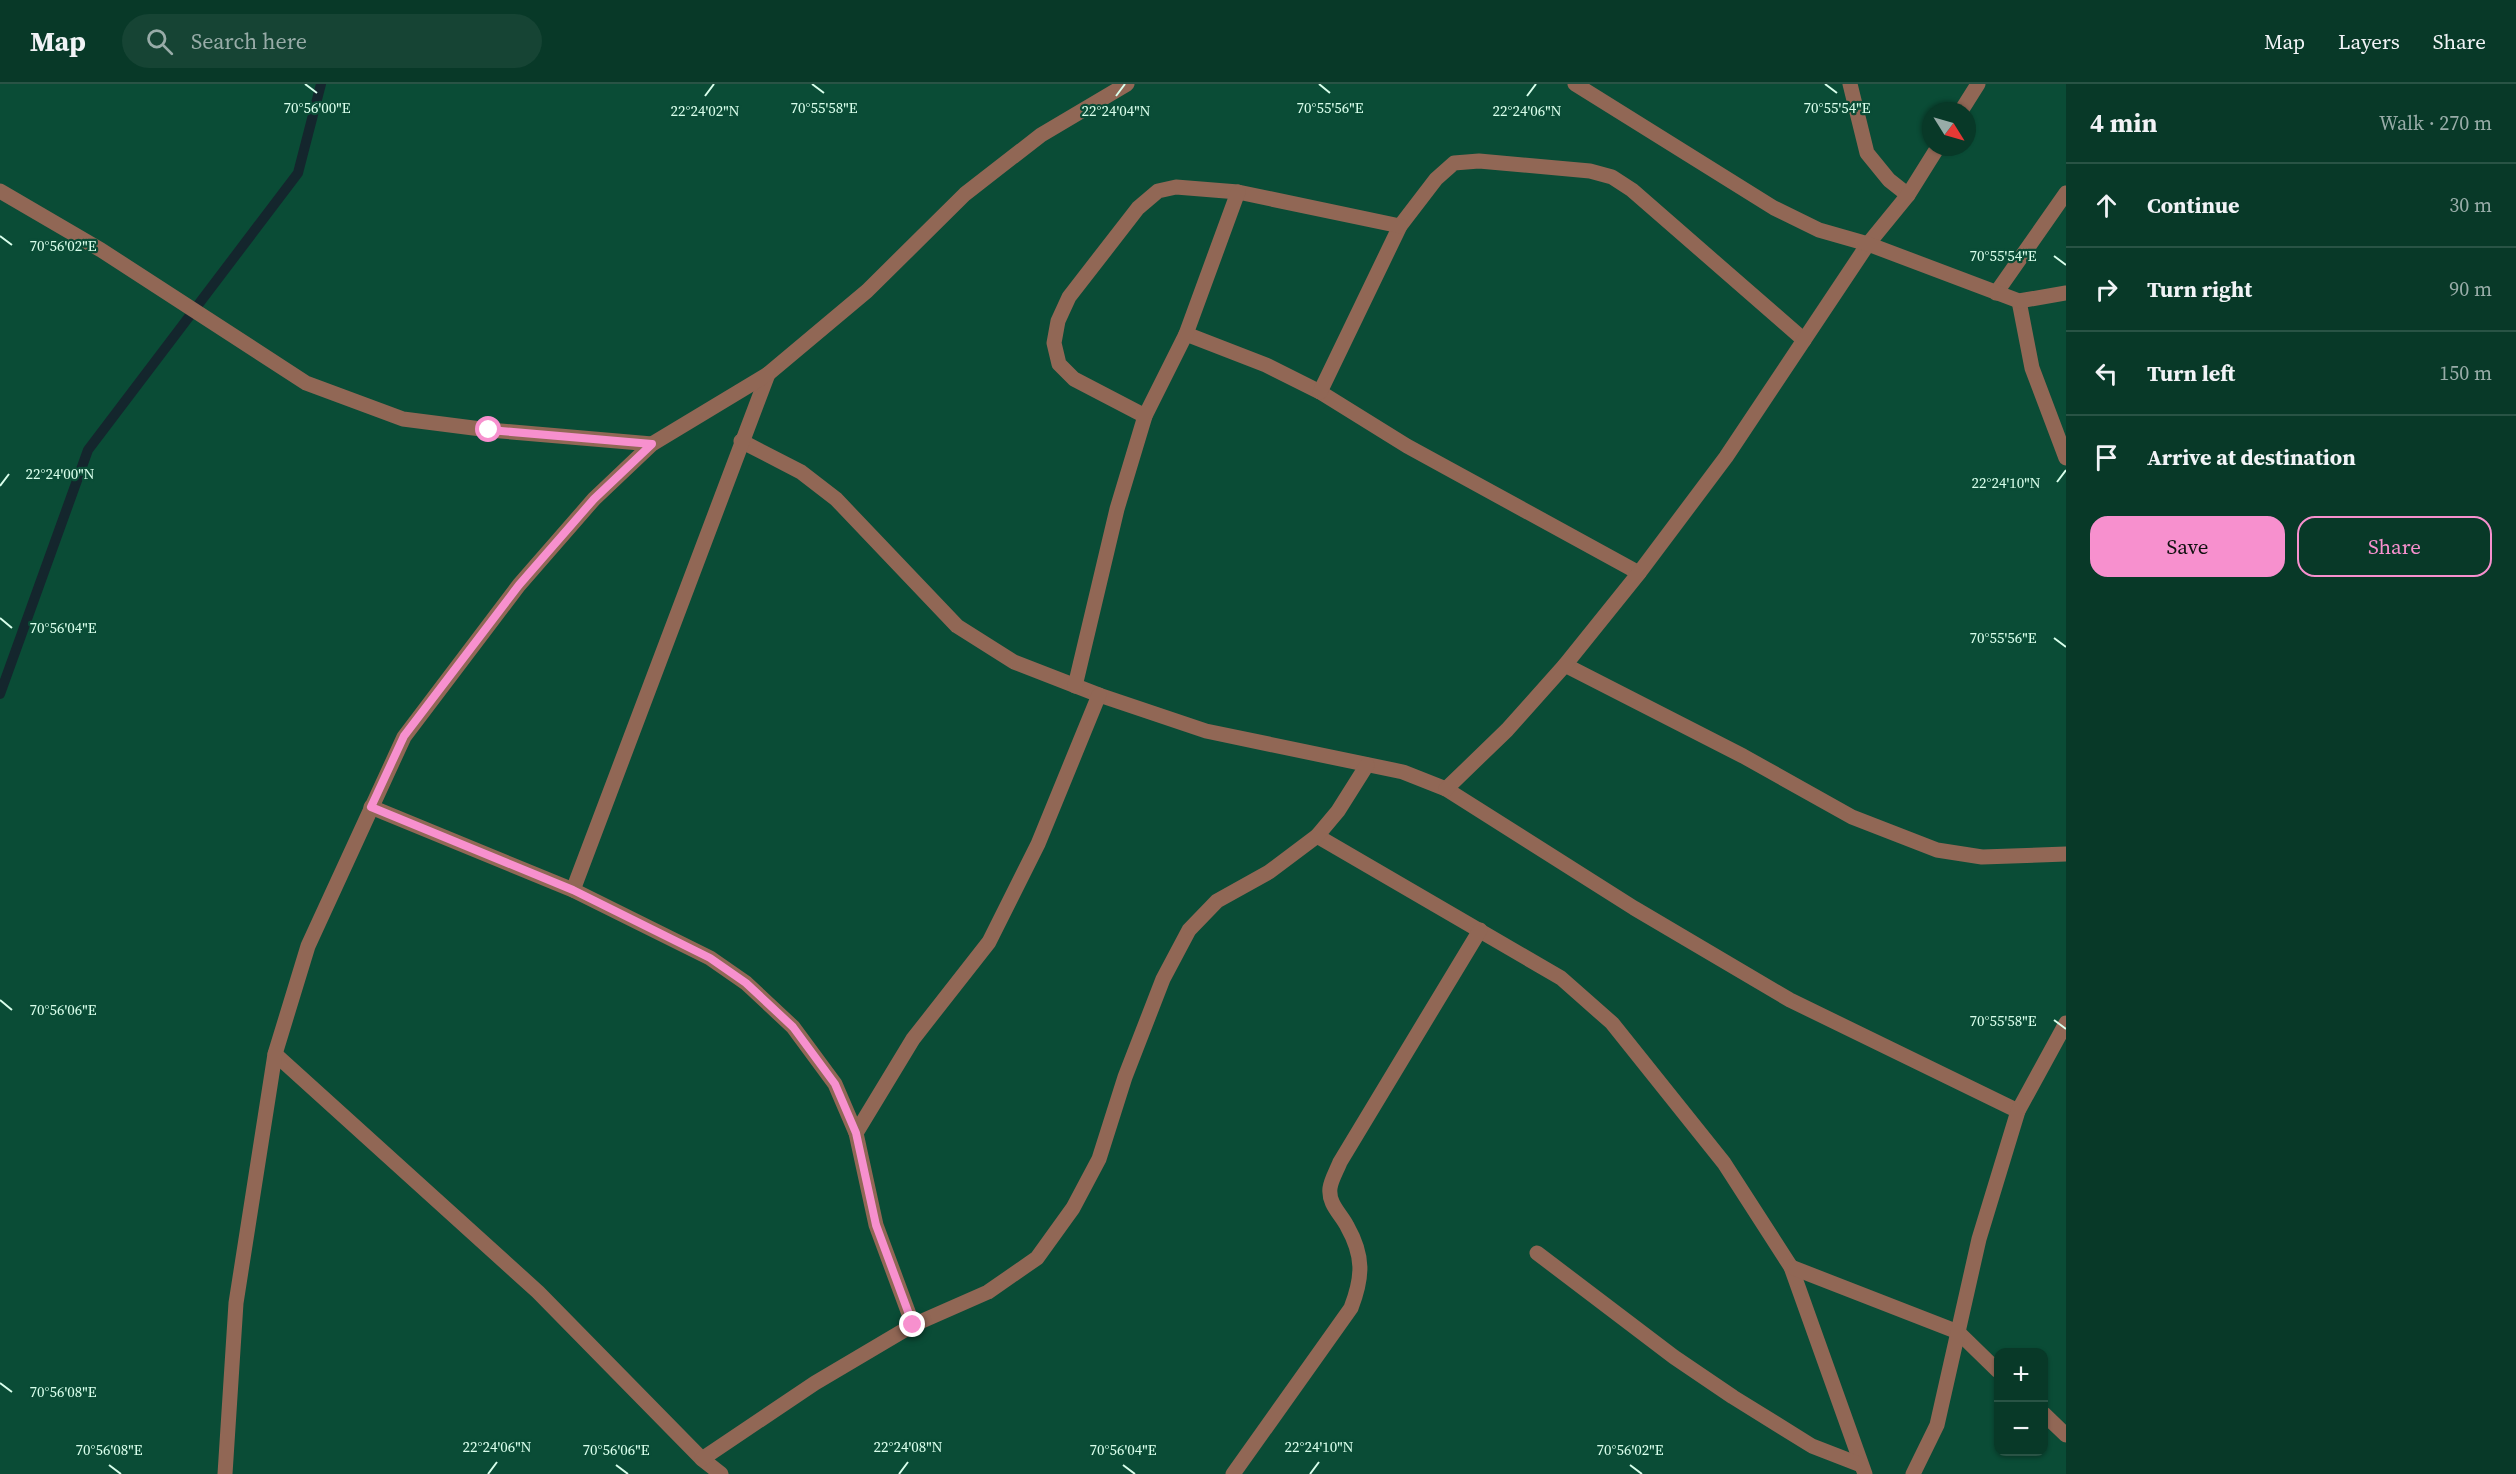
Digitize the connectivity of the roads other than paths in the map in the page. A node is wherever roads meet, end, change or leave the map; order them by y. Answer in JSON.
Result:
{"nodes":[{"id":1,"x":1127,"y":84,"type":"edge"},
{"id":2,"x":1575,"y":84,"type":"edge"},
{"id":3,"x":1850,"y":84,"type":"edge"},
{"id":4,"x":1978,"y":84,"type":"edge"},
{"id":5,"x":1967,"y":102,"type":"edge"},
{"id":6,"x":1932,"y":156,"type":"edge"},
{"id":7,"x":0,"y":190,"type":"edge"},
{"id":8,"x":1238,"y":192,"type":"junction"},
{"id":9,"x":2066,"y":193,"type":"edge"},
{"id":10,"x":1908,"y":195,"type":"junction"},
{"id":11,"x":1400,"y":226,"type":"junction"},
{"id":12,"x":1868,"y":244,"type":"junction"},
{"id":13,"x":1996,"y":293,"type":"junction"},
{"id":14,"x":2066,"y":293,"type":"edge"},
{"id":15,"x":2019,"y":301,"type":"junction"},
{"id":16,"x":1186,"y":334,"type":"junction"},
{"id":17,"x":1804,"y":340,"type":"junction"},
{"id":18,"x":768,"y":374,"type":"junction"},
{"id":19,"x":1320,"y":392,"type":"junction"},
{"id":20,"x":1145,"y":416,"type":"junction"},
{"id":21,"x":741,"y":441,"type":"junction"},
{"id":22,"x":652,"y":444,"type":"junction"},
{"id":23,"x":2066,"y":458,"type":"edge"},
{"id":24,"x":1639,"y":573,"type":"junction"},
{"id":25,"x":1565,"y":665,"type":"junction"},
{"id":26,"x":1075,"y":686,"type":"junction"},
{"id":27,"x":1099,"y":695,"type":"junction"},
{"id":28,"x":1367,"y":765,"type":"junction"},
{"id":29,"x":1446,"y":789,"type":"junction"},
{"id":30,"x":371,"y":807,"type":"junction"},
{"id":31,"x":1317,"y":836,"type":"junction"},
{"id":32,"x":2066,"y":854,"type":"edge"},
{"id":33,"x":573,"y":890,"type":"junction"},
{"id":34,"x":1480,"y":930,"type":"junction"},
{"id":35,"x":2066,"y":1023,"type":"edge"},
{"id":36,"x":275,"y":1054,"type":"junction"},
{"id":37,"x":2018,"y":1112,"type":"junction"},
{"id":38,"x":856,"y":1133,"type":"junction"},
{"id":39,"x":1537,"y":1253,"type":"dead end"},
{"id":40,"x":1791,"y":1267,"type":"junction"},
{"id":41,"x":913,"y":1325,"type":"junction"},
{"id":42,"x":1958,"y":1332,"type":"junction"},
{"id":43,"x":1994,"y":1367,"type":"edge"},
{"id":44,"x":2048,"y":1419,"type":"edge"},
{"id":45,"x":2066,"y":1435,"type":"edge"},
{"id":46,"x":702,"y":1459,"type":"junction"},
{"id":47,"x":1863,"y":1469,"type":"edge"},
{"id":48,"x":225,"y":1474,"type":"edge"},
{"id":49,"x":722,"y":1474,"type":"edge"},
{"id":50,"x":1233,"y":1474,"type":"edge"},
{"id":51,"x":1913,"y":1474,"type":"edge"}],
"edges":[{"from":1,"to":18,"type":"street"},
{"from":2,"to":12,"type":"street"},
{"from":3,"to":10,"type":"street"},
{"from":4,"to":5,"type":"street"},
{"from":6,"to":10,"type":"street"},
{"from":7,"to":22,"type":"street"},
{"from":8,"to":11,"type":"street"},
{"from":8,"to":16,"type":"street"},
{"from":8,"to":20,"type":"street"},
{"from":9,"to":13,"type":"street"},
{"from":10,"to":12,"type":"street"},
{"from":11,"to":17,"type":"street"},
{"from":11,"to":19,"type":"street"},
{"from":12,"to":13,"type":"street"},
{"from":12,"to":17,"type":"street"},
{"from":13,"to":15,"type":"street"},
{"from":14,"to":15,"type":"street"},
{"from":15,"to":23,"type":"street"},
{"from":16,"to":19,"type":"street"},
{"from":16,"to":20,"type":"street"},
{"from":17,"to":24,"type":"street"},
{"from":18,"to":21,"type":"street"},
{"from":18,"to":22,"type":"street"},
{"from":19,"to":24,"type":"street"},
{"from":20,"to":26,"type":"street"},
{"from":21,"to":26,"type":"street"},
{"from":21,"to":33,"type":"street"},
{"from":22,"to":30,"type":"street"},
{"from":24,"to":25,"type":"street"},
{"from":25,"to":29,"type":"street"},
{"from":25,"to":32,"type":"street"},
{"from":26,"to":27,"type":"street"},
{"from":27,"to":28,"type":"street"},
{"from":27,"to":38,"type":"street"},
{"from":28,"to":29,"type":"street"},
{"from":28,"to":31,"type":"street"},
{"from":29,"to":37,"type":"street"},
{"from":30,"to":33,"type":"street"},
{"from":30,"to":36,"type":"street"},
{"from":31,"to":34,"type":"street"},
{"from":31,"to":41,"type":"street"},
{"from":33,"to":38,"type":"street"},
{"from":34,"to":40,"type":"street"},
{"from":34,"to":50,"type":"street"},
{"from":35,"to":37,"type":"street"},
{"from":36,"to":46,"type":"street"},
{"from":36,"to":48,"type":"street"},
{"from":37,"to":42,"type":"street"},
{"from":38,"to":41,"type":"street"},
{"from":39,"to":47,"type":"street"},
{"from":40,"to":42,"type":"street"},
{"from":40,"to":47,"type":"street"},
{"from":41,"to":46,"type":"street"},
{"from":42,"to":43,"type":"street"},
{"from":42,"to":51,"type":"street"},
{"from":44,"to":45,"type":"street"},
{"from":46,"to":49,"type":"street"}]}
